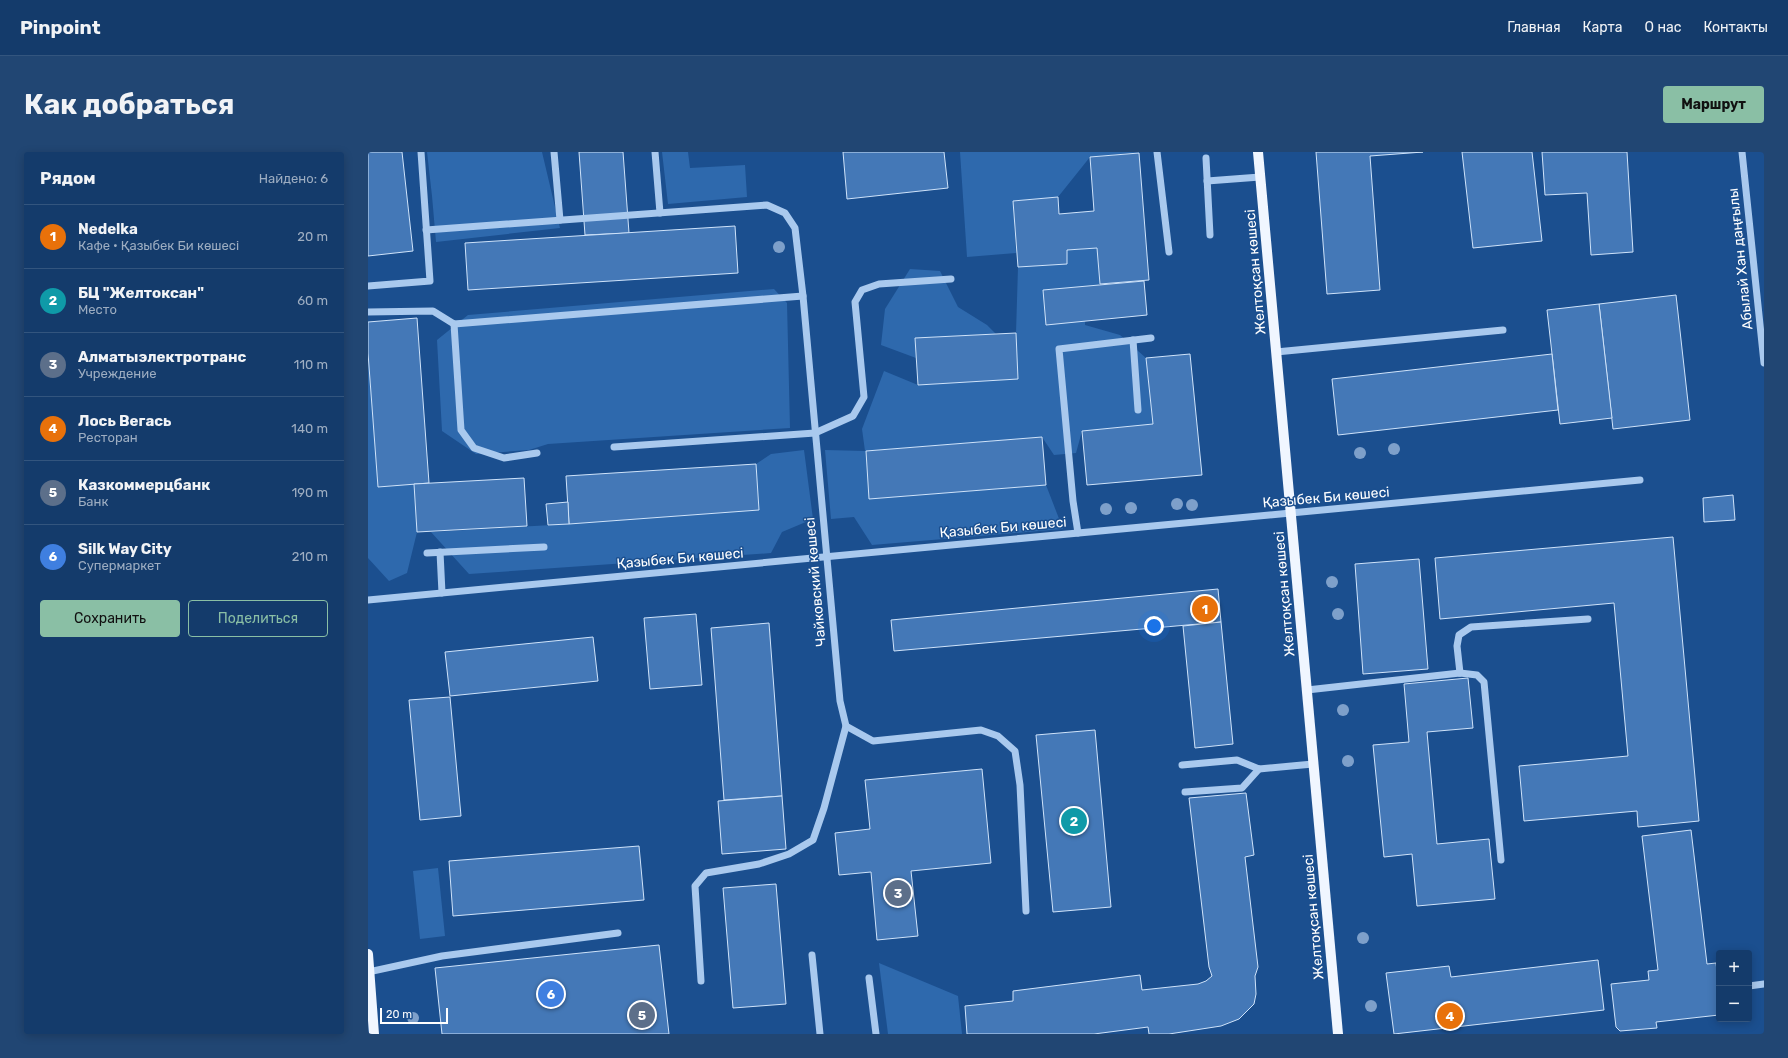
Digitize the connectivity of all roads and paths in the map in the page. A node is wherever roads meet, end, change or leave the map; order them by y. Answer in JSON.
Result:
{"nodes":[{"id":1,"x":421,"y":152,"type":"edge"},
{"id":2,"x":554,"y":152,"type":"edge"},
{"id":3,"x":655,"y":152,"type":"edge"},
{"id":4,"x":1157,"y":152,"type":"edge"},
{"id":5,"x":1258,"y":152,"type":"edge"},
{"id":6,"x":1742,"y":152,"type":"edge"},
{"id":7,"x":1206,"y":158,"type":"dead end"},
{"id":8,"x":1260,"y":177,"type":"junction"},
{"id":9,"x":1207,"y":181,"type":"junction"},
{"id":10,"x":660,"y":213,"type":"junction"},
{"id":11,"x":560,"y":220,"type":"junction"},
{"id":12,"x":426,"y":230,"type":"junction"},
{"id":13,"x":1210,"y":235,"type":"dead end"},
{"id":14,"x":1169,"y":252,"type":"dead end"},
{"id":15,"x":951,"y":279,"type":"dead end"},
{"id":16,"x":368,"y":286,"type":"edge"},
{"id":17,"x":803,"y":296,"type":"junction"},
{"id":18,"x":368,"y":312,"type":"edge"},
{"id":19,"x":454,"y":324,"type":"junction"},
{"id":20,"x":1503,"y":330,"type":"dead end"},
{"id":21,"x":1151,"y":338,"type":"dead end"},
{"id":22,"x":1133,"y":340,"type":"junction"},
{"id":23,"x":1276,"y":352,"type":"junction"},
{"id":24,"x":1764,"y":363,"type":"edge"},
{"id":25,"x":1138,"y":410,"type":"dead end"},
{"id":26,"x":815,"y":433,"type":"junction"},
{"id":27,"x":614,"y":447,"type":"dead end"},
{"id":28,"x":537,"y":453,"type":"dead end"},
{"id":29,"x":1640,"y":480,"type":"dead end"},
{"id":30,"x":1291,"y":513,"type":"junction"},
{"id":31,"x":1078,"y":533,"type":"junction"},
{"id":32,"x":544,"y":547,"type":"dead end"},
{"id":33,"x":440,"y":552,"type":"junction"},
{"id":34,"x":427,"y":553,"type":"dead end"},
{"id":35,"x":826,"y":557,"type":"junction"},
{"id":36,"x":442,"y":593,"type":"junction"},
{"id":37,"x":368,"y":600,"type":"edge"},
{"id":38,"x":1588,"y":619,"type":"dead end"},
{"id":39,"x":1460,"y":673,"type":"junction"},
{"id":40,"x":1307,"y":690,"type":"junction"},
{"id":41,"x":846,"y":726,"type":"junction"},
{"id":42,"x":1313,"y":764,"type":"junction"},
{"id":43,"x":1182,"y":765,"type":"dead end"},
{"id":44,"x":1259,"y":768,"type":"junction"},
{"id":45,"x":1185,"y":792,"type":"dead end"},
{"id":46,"x":1501,"y":860,"type":"dead end"},
{"id":47,"x":1026,"y":911,"type":"dead end"},
{"id":48,"x":618,"y":933,"type":"dead end"},
{"id":49,"x":368,"y":954,"type":"edge"},
{"id":50,"x":812,"y":955,"type":"dead end"},
{"id":51,"x":369,"y":972,"type":"edge"},
{"id":52,"x":870,"y":978,"type":"dead end"},
{"id":53,"x":701,"y":981,"type":"dead end"},
{"id":54,"x":1764,"y":984,"type":"edge"},
{"id":55,"x":1752,"y":986,"type":"edge"},
{"id":56,"x":374,"y":1034,"type":"edge"},
{"id":57,"x":820,"y":1034,"type":"edge"},
{"id":58,"x":876,"y":1034,"type":"edge"},
{"id":59,"x":1338,"y":1034,"type":"edge"}],
"edges":[{"from":1,"to":12,"type":"street"},
{"from":2,"to":11,"type":"street"},
{"from":3,"to":10,"type":"street"},
{"from":4,"to":14,"type":"street"},
{"from":5,"to":8,"type":"main road","name":"Желтоқсан көшесі"},
{"from":6,"to":24,"type":"street","name":"Абылай Хан даңғылы"},
{"from":7,"to":9,"type":"street"},
{"from":8,"to":9,"type":"street"},
{"from":8,"to":23,"type":"main road","name":"Желтоқсан көшесі"},
{"from":9,"to":13,"type":"street"},
{"from":10,"to":11,"type":"street","name":"Чайковский көшесі"},
{"from":10,"to":17,"type":"street","name":"Чайковский көшесі"},
{"from":11,"to":12,"type":"street","name":"Чайковский көшесі"},
{"from":12,"to":16,"type":"street"},
{"from":15,"to":26,"type":"street"},
{"from":17,"to":19,"type":"street"},
{"from":17,"to":26,"type":"street","name":"Чайковский көшесі"},
{"from":18,"to":19,"type":"street"},
{"from":19,"to":28,"type":"street"},
{"from":20,"to":23,"type":"street"},
{"from":21,"to":22,"type":"street"},
{"from":22,"to":25,"type":"street"},
{"from":22,"to":31,"type":"street"},
{"from":23,"to":30,"type":"main road","name":"Желтоқсан көшесі"},
{"from":26,"to":27,"type":"street"},
{"from":26,"to":35,"type":"street","name":"Чайковский көшесі"},
{"from":29,"to":30,"type":"street","name":"Қазыбек Би көшесі"},
{"from":30,"to":31,"type":"street","name":"Қазыбек Би көшесі"},
{"from":30,"to":40,"type":"main road","name":"Желтоқсан көшесі"},
{"from":31,"to":35,"type":"street","name":"Қазыбек Би көшесі"},
{"from":32,"to":33,"type":"street"},
{"from":33,"to":34,"type":"street"},
{"from":33,"to":36,"type":"street"},
{"from":35,"to":36,"type":"street","name":"Қазыбек Би көшесі"},
{"from":35,"to":41,"type":"street","name":"Чайковский көшесі"},
{"from":36,"to":37,"type":"street","name":"Қазыбек Би көшесі"},
{"from":38,"to":39,"type":"street"},
{"from":39,"to":40,"type":"street"},
{"from":39,"to":46,"type":"street"},
{"from":40,"to":42,"type":"main road","name":"Желтоқсан көшесі"},
{"from":41,"to":47,"type":"street"},
{"from":41,"to":53,"type":"street"},
{"from":42,"to":44,"type":"street"},
{"from":42,"to":59,"type":"main road","name":"Желтоқсан көшесі"},
{"from":43,"to":44,"type":"street"},
{"from":44,"to":45,"type":"street"},
{"from":48,"to":51,"type":"street"},
{"from":49,"to":51,"type":"main road"},
{"from":50,"to":57,"type":"street"},
{"from":51,"to":56,"type":"main road"},
{"from":52,"to":58,"type":"street"},
{"from":54,"to":55,"type":"street"}]}
